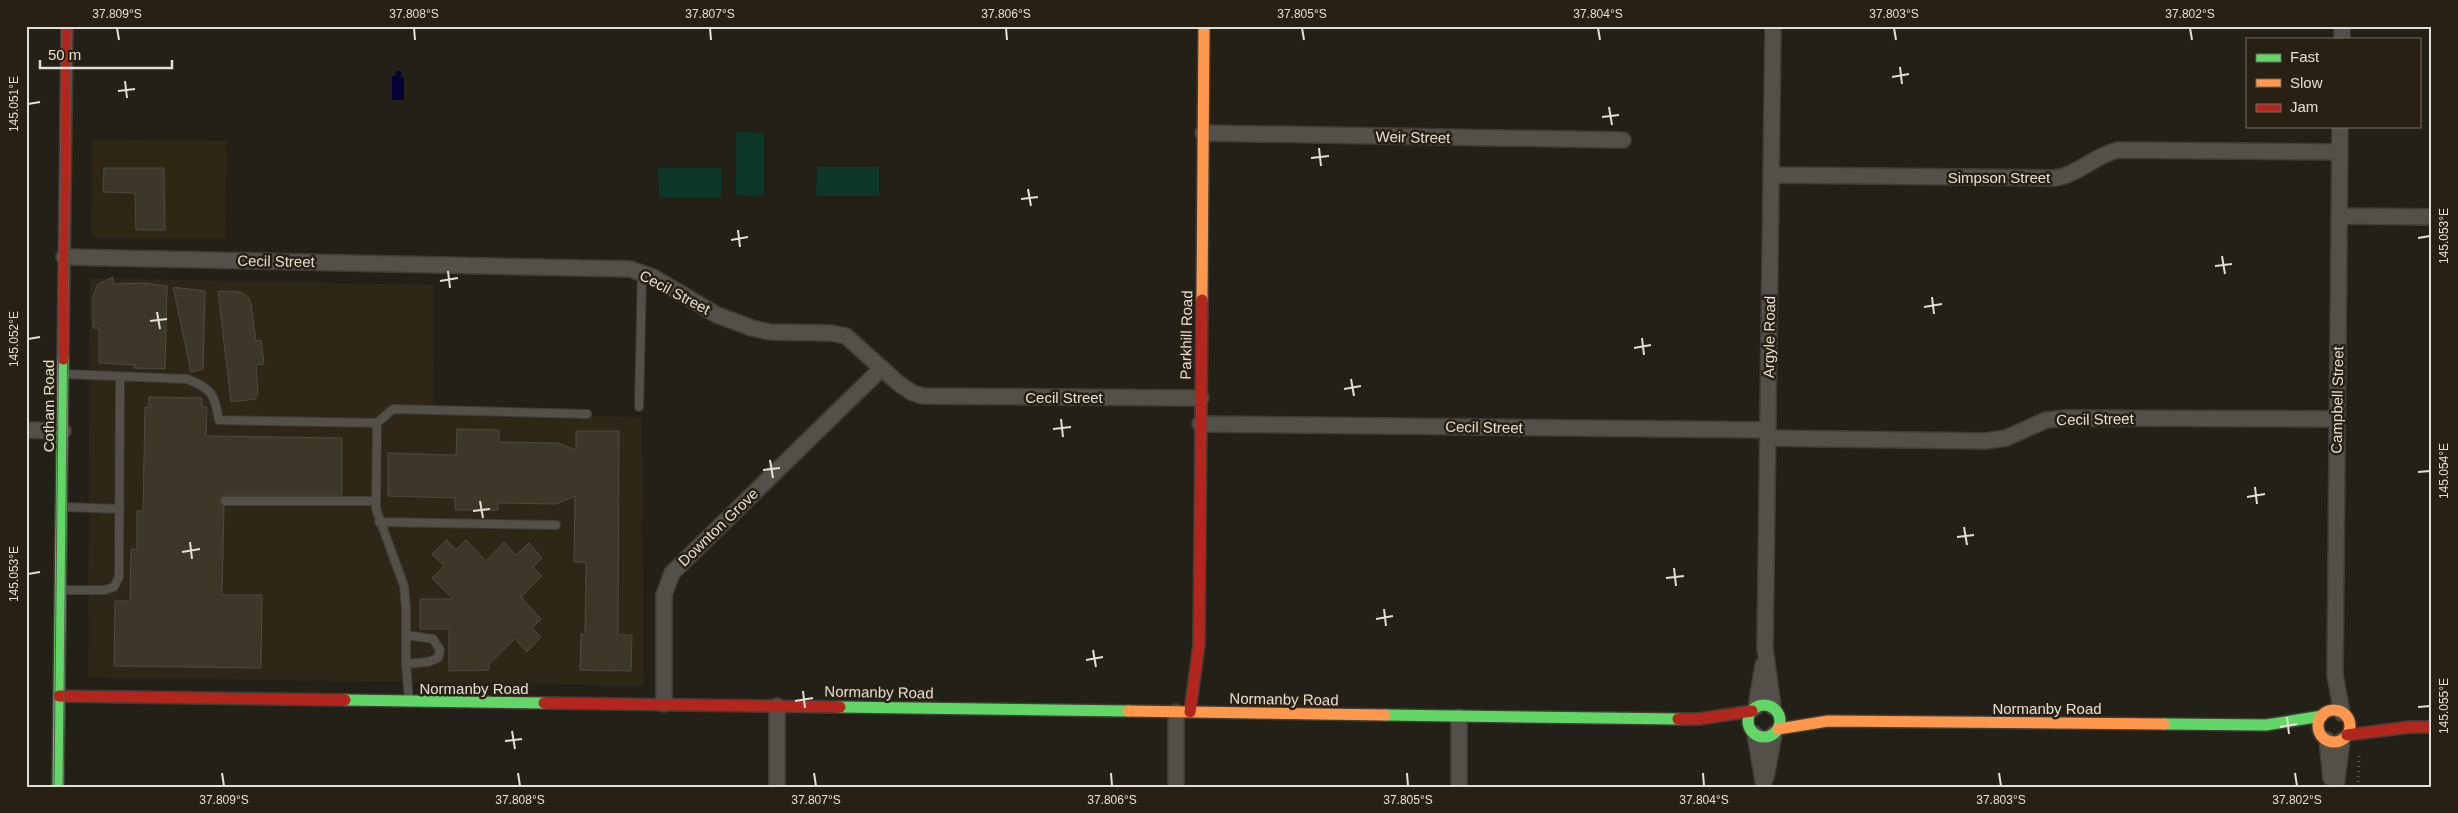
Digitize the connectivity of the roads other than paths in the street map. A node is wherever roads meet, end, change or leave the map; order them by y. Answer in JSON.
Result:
{"nodes":[{"id":1,"x":67,"y":26,"type":"edge"},
{"id":2,"x":1204,"y":26,"type":"edge"},
{"id":3,"x":1773,"y":26,"type":"edge"},
{"id":4,"x":2340,"y":128,"type":"edge"},
{"id":5,"x":1203,"y":133,"type":"junction"},
{"id":6,"x":1623,"y":140,"type":"dead end"},
{"id":7,"x":2340,"y":152,"type":"junction"},
{"id":8,"x":1771,"y":175,"type":"junction"},
{"id":9,"x":2340,"y":216,"type":"junction"},
{"id":10,"x":2432,"y":217,"type":"edge"},
{"id":11,"x":64,"y":257,"type":"junction"},
{"id":12,"x":642,"y":272,"type":"junction"},
{"id":13,"x":882,"y":368,"type":"junction"},
{"id":14,"x":63,"y":374,"type":"junction"},
{"id":15,"x":120,"y":377,"type":"junction"},
{"id":16,"x":1200,"y":398,"type":"junction"},
{"id":17,"x":639,"y":407,"type":"dead end"},
{"id":18,"x":587,"y":414,"type":"dead end"},
{"id":19,"x":2337,"y":419,"type":"junction"},
{"id":20,"x":377,"y":423,"type":"junction"},
{"id":21,"x":1200,"y":424,"type":"junction"},
{"id":22,"x":26,"y":430,"type":"edge"},
{"id":23,"x":62,"y":431,"type":"junction"},
{"id":24,"x":1768,"y":434,"type":"junction"},
{"id":25,"x":225,"y":501,"type":"dead end"},
{"id":26,"x":375,"y":501,"type":"junction"},
{"id":27,"x":62,"y":507,"type":"junction"},
{"id":28,"x":120,"y":509,"type":"junction"},
{"id":29,"x":379,"y":522,"type":"junction"},
{"id":30,"x":556,"y":525,"type":"dead end"},
{"id":31,"x":61,"y":590,"type":"junction"},
{"id":32,"x":406,"y":635,"type":"junction"},
{"id":33,"x":1199,"y":644,"type":"junction"},
{"id":34,"x":1765,"y":648,"type":"junction"},
{"id":35,"x":406,"y":664,"type":"junction"},
{"id":36,"x":59,"y":696,"type":"junction"},
{"id":37,"x":410,"y":702,"type":"junction"},
{"id":38,"x":664,"y":704,"type":"junction"},
{"id":39,"x":1206,"y":704,"type":"junction"},
{"id":40,"x":777,"y":706,"type":"junction"},
{"id":41,"x":1754,"y":709,"type":"junction"},
{"id":42,"x":1784,"y":711,"type":"junction"},
{"id":43,"x":1183,"y":712,"type":"junction"},
{"id":44,"x":2334,"y":715,"type":"junction"},
{"id":45,"x":1459,"y":716,"type":"junction"},
{"id":46,"x":1699,"y":719,"type":"junction"},
{"id":47,"x":1828,"y":721,"type":"junction"},
{"id":48,"x":2266,"y":725,"type":"junction"},
{"id":49,"x":2410,"y":727,"type":"junction"},
{"id":50,"x":2432,"y":727,"type":"edge"},
{"id":51,"x":1744,"y":729,"type":"junction"},
{"id":52,"x":1776,"y":732,"type":"junction"},
{"id":53,"x":2334,"y":737,"type":"junction"},
{"id":54,"x":58,"y":787,"type":"edge"},
{"id":55,"x":777,"y":787,"type":"edge"},
{"id":56,"x":1176,"y":787,"type":"edge"},
{"id":57,"x":1458,"y":787,"type":"edge"},
{"id":58,"x":1764,"y":787,"type":"edge"},
{"id":59,"x":2332,"y":787,"type":"edge"},
{"id":60,"x":2336,"y":787,"type":"edge"}],
"edges":[{"from":1,"to":11,"type":"street","name":"Cotham Road"},
{"from":2,"to":5,"type":"street","name":"Parkhill Road"},
{"from":3,"to":8,"type":"street","name":"Argyle Road"},
{"from":4,"to":7,"type":"street","name":"Campbell Street"},
{"from":5,"to":6,"type":"street","name":"Weir Street"},
{"from":5,"to":16,"type":"street","name":"Parkhill Road"},
{"from":7,"to":8,"type":"street","name":"Simpson Street"},
{"from":7,"to":9,"type":"street","name":"Campbell Street"},
{"from":8,"to":24,"type":"street","name":"Argyle Road"},
{"from":9,"to":10,"type":"street"},
{"from":9,"to":19,"type":"street","name":"Campbell Street"},
{"from":11,"to":12,"type":"street","name":"Cecil Street"},
{"from":11,"to":14,"type":"street","name":"Cotham Road"},
{"from":12,"to":13,"type":"street","name":"Cecil Street"},
{"from":12,"to":17,"type":"lane"},
{"from":13,"to":16,"type":"street","name":"Cecil Street"},
{"from":13,"to":38,"type":"street","name":"Downton Grove"},
{"from":14,"to":15,"type":"lane"},
{"from":14,"to":23,"type":"street","name":"Cotham Road"},
{"from":15,"to":20,"type":"lane"},
{"from":15,"to":28,"type":"lane"},
{"from":16,"to":21,"type":"street","name":"Parkhill Road"},
{"from":18,"to":20,"type":"lane"},
{"from":19,"to":24,"type":"street","name":"Cecil Street"},
{"from":19,"to":44,"type":"street","name":"Campbell Street"},
{"from":20,"to":26,"type":"lane"},
{"from":21,"to":24,"type":"street","name":"Cecil Street"},
{"from":21,"to":33,"type":"street","name":"Parkhill Road"},
{"from":22,"to":23,"type":"street"},
{"from":23,"to":27,"type":"street","name":"Cotham Road"},
{"from":24,"to":34,"type":"street","name":"Argyle Road"},
{"from":25,"to":26,"type":"lane"},
{"from":26,"to":29,"type":"lane"},
{"from":27,"to":28,"type":"lane"},
{"from":27,"to":31,"type":"street","name":"Cotham Road"},
{"from":28,"to":31,"type":"lane"},
{"from":29,"to":30,"type":"lane"},
{"from":29,"to":32,"type":"lane"},
{"from":31,"to":36,"type":"street","name":"Cotham Road"},
{"from":32,"to":35,"type":"lane"},
{"from":32,"to":35,"type":"lane"},
{"from":33,"to":39,"type":"street","name":"Parkhill Road"},
{"from":33,"to":43,"type":"street","name":"Parkhill Road"},
{"from":34,"to":41,"type":"street","name":"Argyle Road"},
{"from":34,"to":42,"type":"street","name":"Argyle Road"},
{"from":35,"to":37,"type":"lane"},
{"from":36,"to":37,"type":"street","name":"Normanby Road"},
{"from":36,"to":54,"type":"street","name":"Cotham Road"},
{"from":37,"to":38,"type":"street","name":"Normanby Road"},
{"from":38,"to":40,"type":"street","name":"Normanby Road"},
{"from":39,"to":43,"type":"street","name":"Normanby Road"},
{"from":39,"to":45,"type":"street","name":"Normanby Road"},
{"from":40,"to":43,"type":"street","name":"Normanby Road"},
{"from":40,"to":55,"type":"street"},
{"from":41,"to":42,"type":"street","name":"Normanby Road"},
{"from":41,"to":46,"type":"street","name":"Normanby Road"},
{"from":41,"to":51,"type":"street"},
{"from":42,"to":47,"type":"street","name":"Normanby Road"},
{"from":42,"to":52,"type":"street"},
{"from":43,"to":56,"type":"street"},
{"from":44,"to":48,"type":"street","name":"Normanby Road"},
{"from":44,"to":49,"type":"street","name":"Normanby Road"},
{"from":44,"to":53,"type":"street"},
{"from":44,"to":53,"type":"street"},
{"from":45,"to":46,"type":"street","name":"Normanby Road"},
{"from":45,"to":57,"type":"street"},
{"from":46,"to":51,"type":"street","name":"Normanby Road"},
{"from":47,"to":48,"type":"street","name":"Normanby Road"},
{"from":47,"to":52,"type":"street","name":"Normanby Road"},
{"from":48,"to":53,"type":"street","name":"Normanby Road"},
{"from":49,"to":50,"type":"street","name":"Normanby Road"},
{"from":49,"to":53,"type":"street","name":"Normanby Road"},
{"from":51,"to":52,"type":"street","name":"Normanby Road"},
{"from":51,"to":58,"type":"street"},
{"from":52,"to":58,"type":"street"},
{"from":53,"to":59,"type":"street"},
{"from":53,"to":60,"type":"street"}]}
